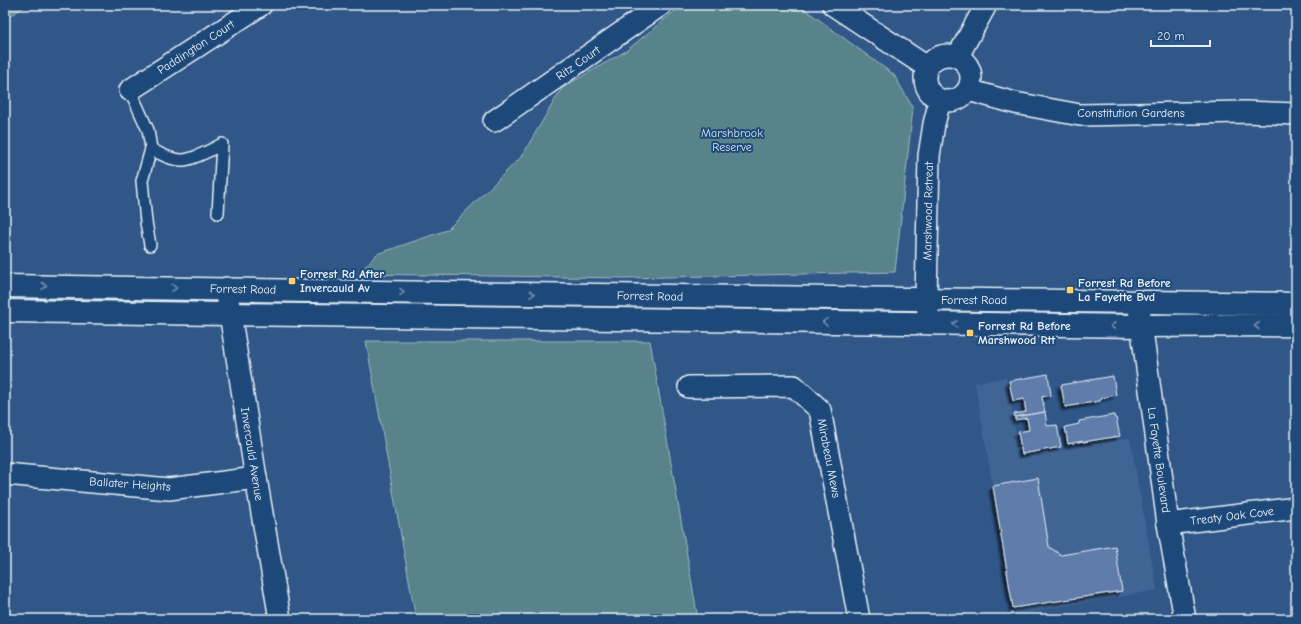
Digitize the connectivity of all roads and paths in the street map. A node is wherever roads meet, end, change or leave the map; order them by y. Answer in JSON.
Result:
{"nodes":[{"id":1,"x":262,"y":5,"type":"edge"},
{"id":2,"x":661,"y":5,"type":"edge"},
{"id":3,"x":833,"y":5,"type":"edge"},
{"id":4,"x":986,"y":5,"type":"edge"},
{"id":5,"x":958,"y":56,"type":"junction"},
{"id":6,"x":927,"y":67,"type":"junction"},
{"id":7,"x":130,"y":90,"type":"joint"},
{"id":8,"x":968,"y":90,"type":"junction"},
{"id":9,"x":940,"y":100,"type":"junction"},
{"id":10,"x":1296,"y":114,"type":"edge"},
{"id":11,"x":494,"y":121,"type":"dead end"},
{"id":12,"x":151,"y":149,"type":"junction"},
{"id":13,"x":218,"y":213,"type":"dead end"},
{"id":14,"x":150,"y":245,"type":"dead end"},
{"id":15,"x":5,"y":286,"type":"edge"},
{"id":16,"x":226,"y":288,"type":"junction"},
{"id":17,"x":926,"y":300,"type":"junction"},
{"id":18,"x":1138,"y":301,"type":"junction"},
{"id":19,"x":1296,"y":304,"type":"edge"},
{"id":20,"x":5,"y":311,"type":"edge"},
{"id":21,"x":230,"y":315,"type":"junction"},
{"id":22,"x":930,"y":323,"type":"junction"},
{"id":23,"x":1296,"y":325,"type":"edge"},
{"id":24,"x":1141,"y":326,"type":"junction"},
{"id":25,"x":689,"y":387,"type":"dead end"},
{"id":26,"x":5,"y":474,"type":"edge"},
{"id":27,"x":256,"y":478,"type":"junction"},
{"id":28,"x":1296,"y":508,"type":"edge"},
{"id":29,"x":1168,"y":524,"type":"junction"},
{"id":30,"x":280,"y":619,"type":"edge"},
{"id":31,"x":859,"y":619,"type":"edge"},
{"id":32,"x":1185,"y":619,"type":"edge"}],
"edges":[{"from":1,"to":7,"type":"street","name":"Paddington Court"},
{"from":2,"to":11,"type":"street","name":"Ritz Court"},
{"from":3,"to":6,"type":"street"},
{"from":4,"to":5,"type":"street"},
{"from":5,"to":6,"type":"street"},
{"from":5,"to":8,"type":"street"},
{"from":6,"to":9,"type":"street"},
{"from":7,"to":12,"type":"lane"},
{"from":8,"to":9,"type":"street"},
{"from":8,"to":10,"type":"street","name":"Constitution Gardens"},
{"from":9,"to":17,"type":"street","name":"Marshwood Retreat"},
{"from":12,"to":13,"type":"lane"},
{"from":12,"to":14,"type":"lane"},
{"from":15,"to":16,"type":"main road","name":"Forrest Road","one_way":true},
{"from":16,"to":17,"type":"main road","name":"Forrest Road","one_way":true},
{"from":16,"to":21,"type":"street","name":"Invercauld Avenue"},
{"from":17,"to":18,"type":"main road","name":"Forrest Road"},
{"from":17,"to":22,"type":"street","name":"Marshwood Retreat"},
{"from":18,"to":19,"type":"main road","name":"Forrest Road"},
{"from":18,"to":24,"type":"street","name":"La Fayette Boulevard"},
{"from":20,"to":21,"type":"main road","name":"Forrest Road"},
{"from":22,"to":21,"type":"main road","name":"Forrest Road","one_way":true},
{"from":21,"to":27,"type":"street","name":"Invercauld Avenue"},
{"from":24,"to":22,"type":"main road","name":"Forrest Road","one_way":true},
{"from":23,"to":24,"type":"main road","name":"Forrest Road","one_way":true},
{"from":24,"to":29,"type":"street","name":"La Fayette Boulevard"},
{"from":25,"to":31,"type":"street","name":"Mirabeau Mews"},
{"from":26,"to":27,"type":"street","name":"Ballater Heights"},
{"from":27,"to":30,"type":"street","name":"Invercauld Avenue"},
{"from":28,"to":29,"type":"street","name":"Treaty Oak Cove"},
{"from":29,"to":32,"type":"street","name":"La Fayette Boulevard"}]}
